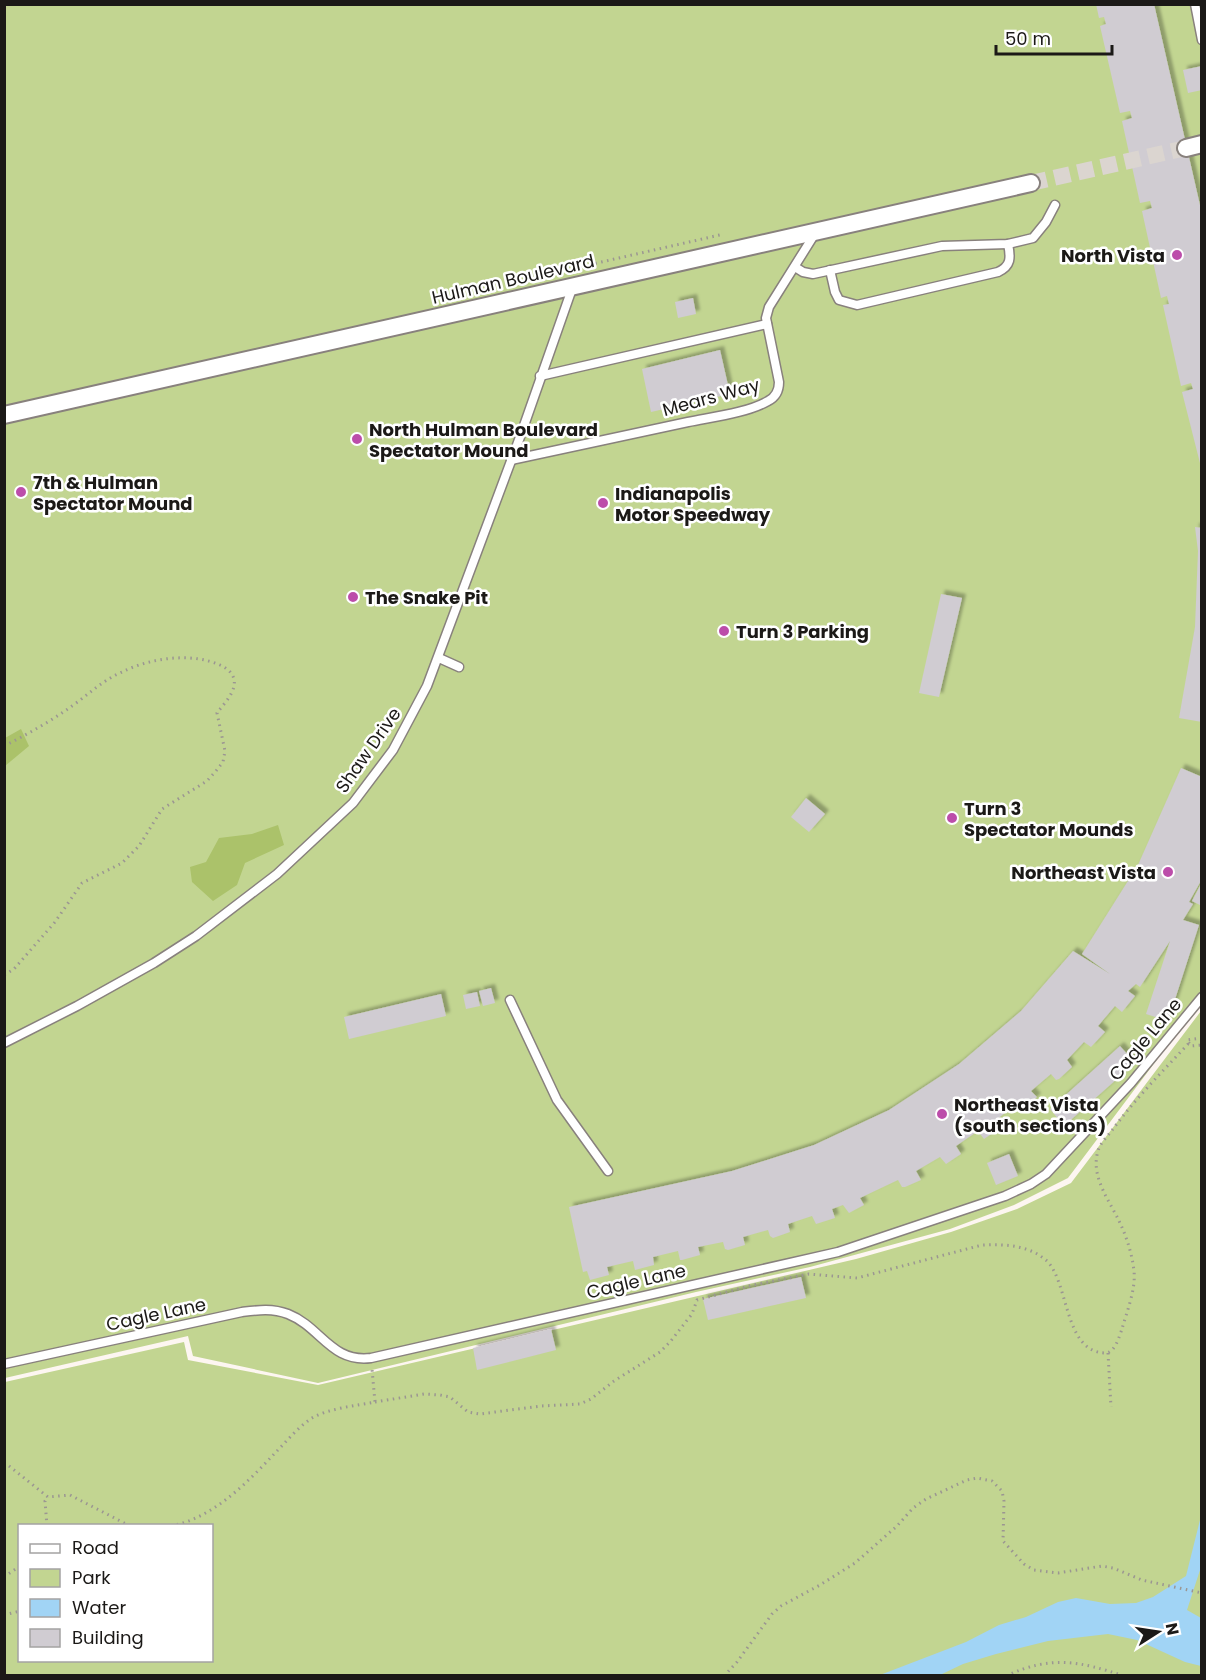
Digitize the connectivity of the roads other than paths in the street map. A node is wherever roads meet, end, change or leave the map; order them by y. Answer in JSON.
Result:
{"nodes":[{"id":1,"x":1195,"y":4,"type":"edge"},
{"id":2,"x":1202,"y":40,"type":"edge"},
{"id":3,"x":1031,"y":183,"type":"tunnel mouth"},
{"id":4,"x":1055,"y":205,"type":"dead end"},
{"id":5,"x":817,"y":230,"type":"junction"},
{"id":6,"x":1008,"y":244,"type":"junction"},
{"id":7,"x":795,"y":267,"type":"junction"},
{"id":8,"x":830,"y":270,"type":"junction"},
{"id":9,"x":573,"y":286,"type":"junction"},
{"id":10,"x":767,"y":324,"type":"junction"},
{"id":11,"x":540,"y":376,"type":"junction"},
{"id":12,"x":4,"y":415,"type":"edge"},
{"id":13,"x":511,"y":460,"type":"junction"},
{"id":14,"x":438,"y":658,"type":"junction"},
{"id":15,"x":459,"y":667,"type":"dead end"},
{"id":16,"x":1202,"y":997,"type":"edge"},
{"id":17,"x":510,"y":1000,"type":"dead end"},
{"id":18,"x":4,"y":1043,"type":"edge"},
{"id":19,"x":608,"y":1171,"type":"dead end"},
{"id":20,"x":4,"y":1364,"type":"edge"}],
"edges":[{"from":1,"to":2,"type":"lane"},
{"from":3,"to":5,"type":"street","name":"Hulman Boulevard"},
{"from":4,"to":6,"type":"lane"},
{"from":5,"to":7,"type":"lane","name":"Mears Way"},
{"from":5,"to":9,"type":"street","name":"Hulman Boulevard"},
{"from":6,"to":8,"type":"lane"},
{"from":6,"to":8,"type":"lane"},
{"from":7,"to":8,"type":"lane"},
{"from":7,"to":10,"type":"lane","name":"Mears Way"},
{"from":9,"to":11,"type":"lane","name":"Shaw Drive"},
{"from":9,"to":12,"type":"street","name":"Hulman Boulevard"},
{"from":10,"to":11,"type":"lane"},
{"from":10,"to":13,"type":"lane","name":"Mears Way"},
{"from":11,"to":13,"type":"lane","name":"Shaw Drive"},
{"from":13,"to":14,"type":"lane","name":"Shaw Drive"},
{"from":14,"to":15,"type":"lane"},
{"from":14,"to":18,"type":"lane","name":"Shaw Drive"},
{"from":16,"to":20,"type":"lane","name":"Cagle Lane"},
{"from":17,"to":19,"type":"lane"}]}
